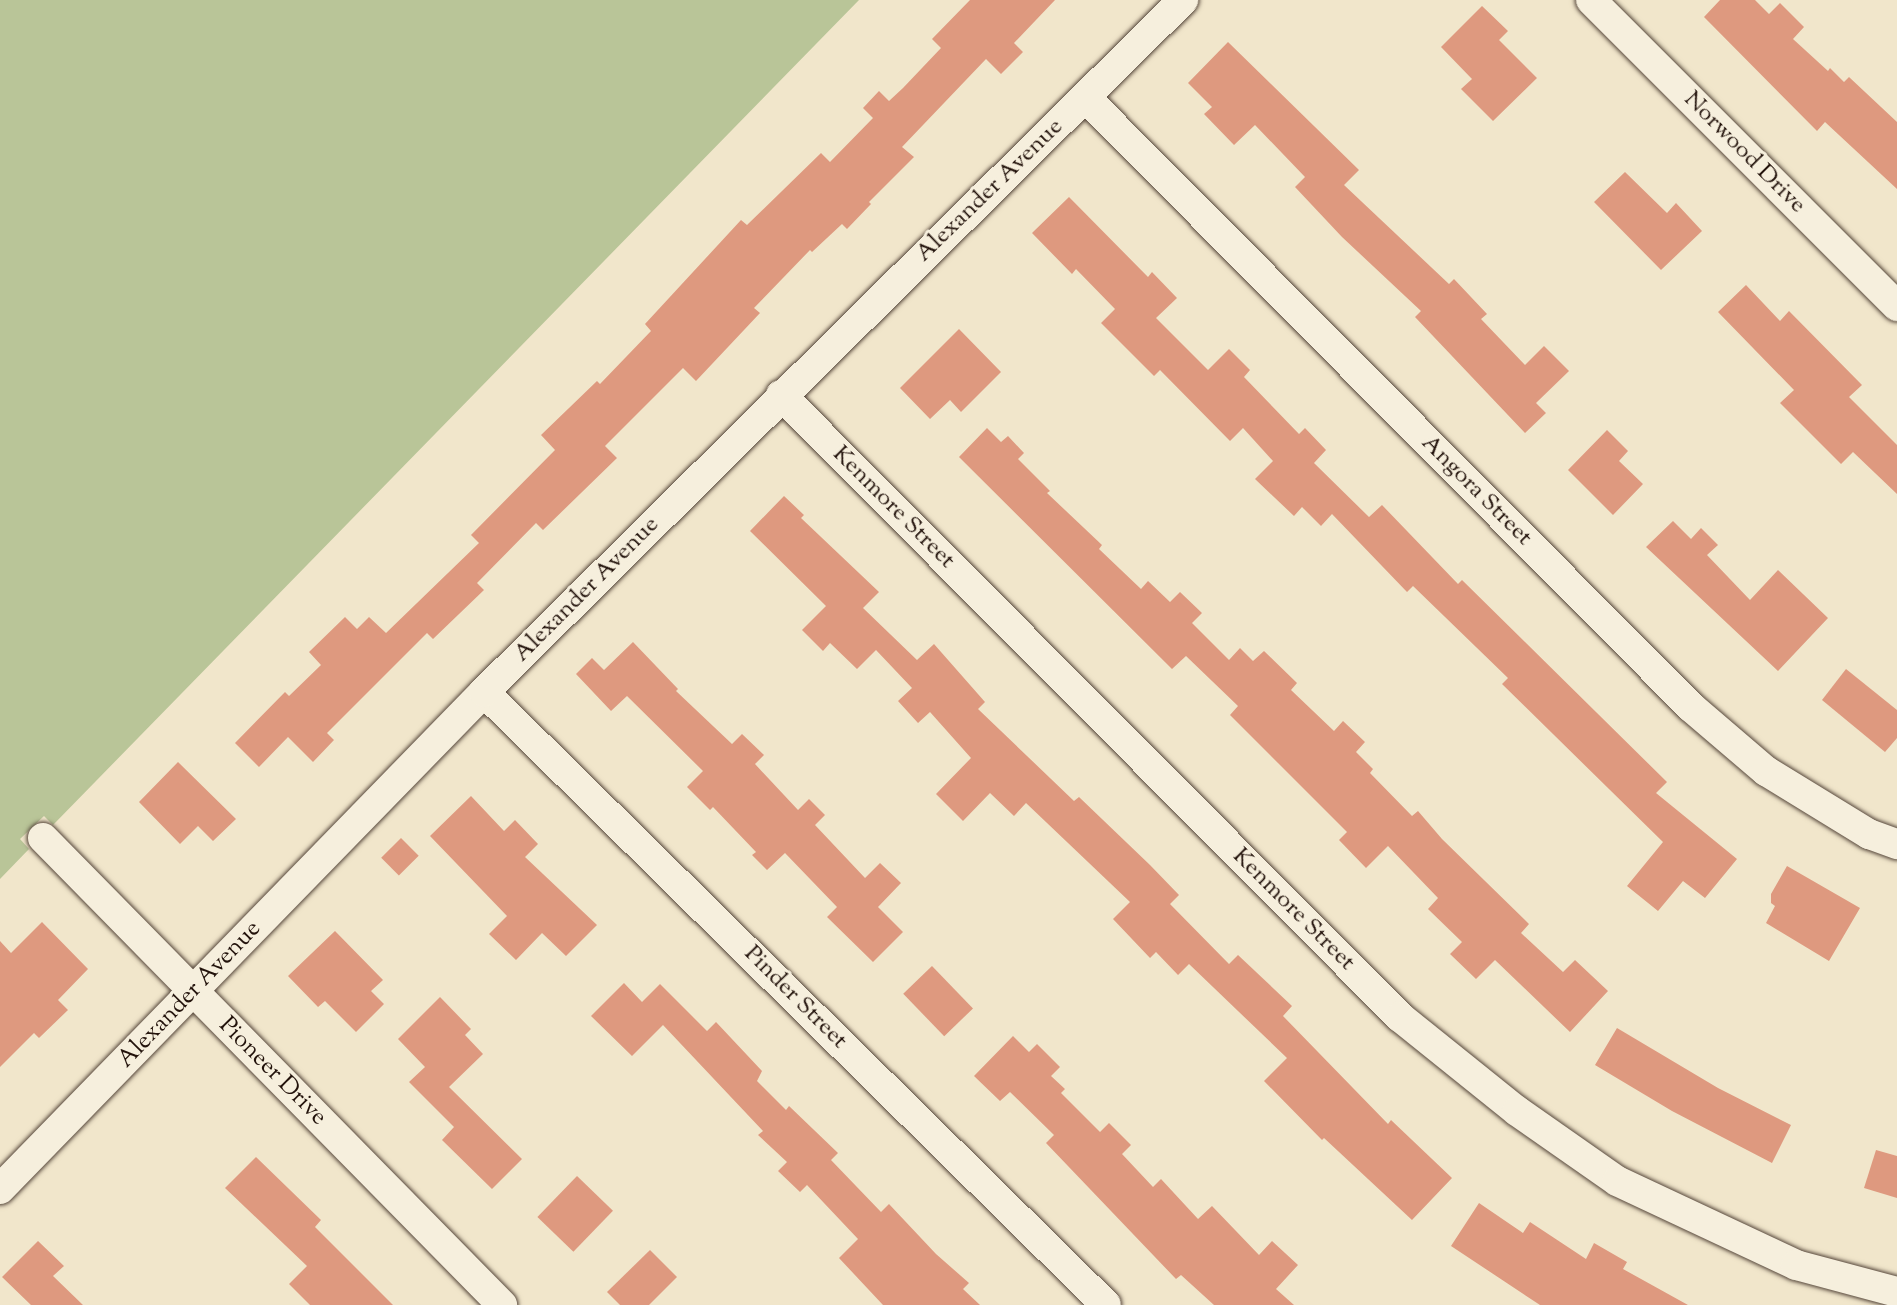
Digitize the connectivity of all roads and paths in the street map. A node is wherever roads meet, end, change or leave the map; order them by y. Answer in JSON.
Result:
{"nodes":[{"id":1,"x":1183,"y":0,"type":"edge"},
{"id":2,"x":1591,"y":0,"type":"edge"},
{"id":3,"x":1086,"y":97,"type":"junction"},
{"id":4,"x":1897,"y":306,"type":"edge"},
{"id":5,"x":781,"y":395,"type":"junction"},
{"id":6,"x":484,"y":692,"type":"junction"},
{"id":7,"x":43,"y":838,"type":"dead end"},
{"id":8,"x":1897,"y":844,"type":"edge"},
{"id":9,"x":194,"y":992,"type":"junction"},
{"id":10,"x":0,"y":1189,"type":"edge"},
{"id":11,"x":1897,"y":1292,"type":"edge"},
{"id":12,"x":502,"y":1305,"type":"edge"},
{"id":13,"x":1106,"y":1305,"type":"edge"}],
"edges":[{"from":1,"to":3,"type":"street","name":"Alexander Avenue"},
{"from":2,"to":4,"type":"street","name":"Norwood Drive"},
{"from":3,"to":5,"type":"street","name":"Alexander Avenue"},
{"from":3,"to":8,"type":"street","name":"Angora Street"},
{"from":5,"to":6,"type":"street","name":"Alexander Avenue"},
{"from":5,"to":11,"type":"street","name":"Kenmore Street"},
{"from":6,"to":9,"type":"street","name":"Alexander Avenue"},
{"from":6,"to":13,"type":"street","name":"Pinder Street"},
{"from":7,"to":9,"type":"street","name":"Pioneer Drive"},
{"from":9,"to":10,"type":"street","name":"Alexander Avenue"},
{"from":9,"to":12,"type":"street","name":"Pioneer Drive"}]}
